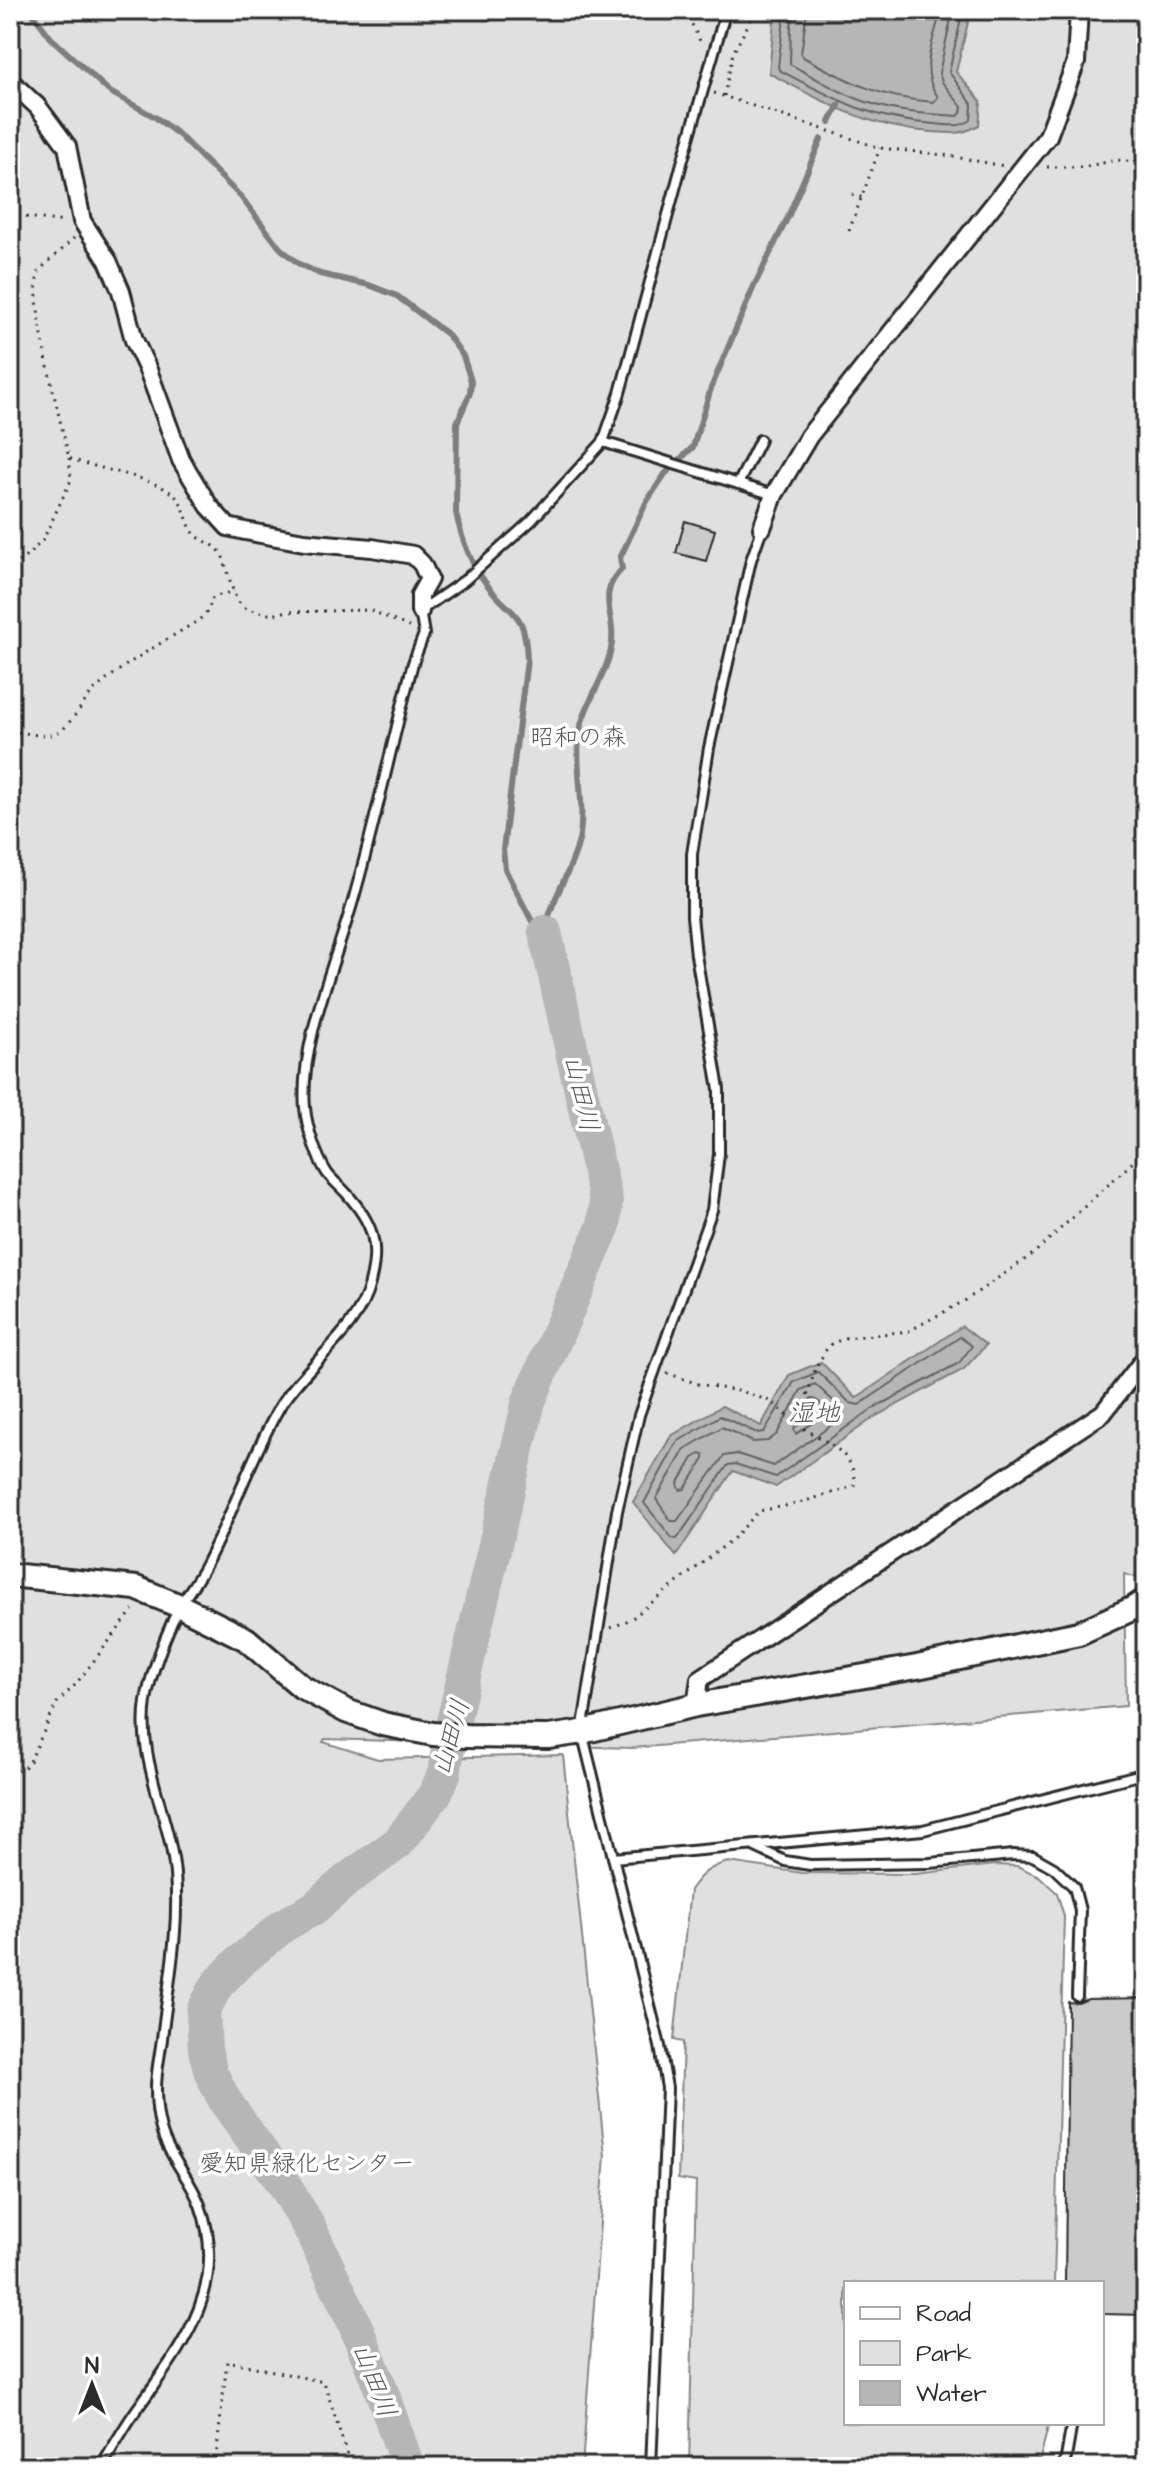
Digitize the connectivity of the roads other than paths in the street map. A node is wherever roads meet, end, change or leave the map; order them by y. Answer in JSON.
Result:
{"nodes":[{"id":1,"x":726,"y":10,"type":"edge"},
{"id":2,"x":1079,"y":10,"type":"edge"},
{"id":3,"x":10,"y":81,"type":"edge"},
{"id":4,"x":760,"y":440,"type":"dead end"},
{"id":5,"x":603,"y":442,"type":"junction"},
{"id":6,"x":738,"y":484,"type":"junction"},
{"id":7,"x":774,"y":495,"type":"junction"},
{"id":8,"x":762,"y":528,"type":"joint"},
{"id":9,"x":420,"y":611,"type":"junction"},
{"id":10,"x":1146,"y":1357,"type":"edge"},
{"id":11,"x":10,"y":1575,"type":"edge"},
{"id":12,"x":180,"y":1606,"type":"junction"},
{"id":13,"x":1142,"y":1611,"type":"edge"},
{"id":14,"x":696,"y":1705,"type":"junction"},
{"id":15,"x":582,"y":1732,"type":"junction"},
{"id":16,"x":1146,"y":1773,"type":"edge"},
{"id":17,"x":754,"y":1846,"type":"junction"},
{"id":18,"x":613,"y":1858,"type":"junction"},
{"id":19,"x":1077,"y":1996,"type":"dead end"},
{"id":20,"x":1072,"y":2425,"type":"edge"},
{"id":21,"x":101,"y":2467,"type":"edge"},
{"id":22,"x":651,"y":2467,"type":"edge"},
{"id":23,"x":1062,"y":2467,"type":"edge"}],
"edges":[{"from":1,"to":5,"type":"lane"},
{"from":2,"to":7,"type":"street"},
{"from":3,"to":9,"type":"street"},
{"from":4,"to":6,"type":"lane"},
{"from":5,"to":6,"type":"lane"},
{"from":5,"to":9,"type":"lane"},
{"from":6,"to":7,"type":"lane"},
{"from":7,"to":8,"type":"street"},
{"from":8,"to":15,"type":"lane"},
{"from":9,"to":12,"type":"lane"},
{"from":10,"to":14,"type":"street"},
{"from":11,"to":12,"type":"street"},
{"from":12,"to":15,"type":"street"},
{"from":12,"to":21,"type":"lane"},
{"from":13,"to":14,"type":"street"},
{"from":14,"to":15,"type":"street"},
{"from":15,"to":18,"type":"lane"},
{"from":16,"to":17,"type":"lane"},
{"from":17,"to":18,"type":"lane"},
{"from":17,"to":19,"type":"lane"},
{"from":18,"to":22,"type":"lane"},
{"from":20,"to":23,"type":"lane"}]}
